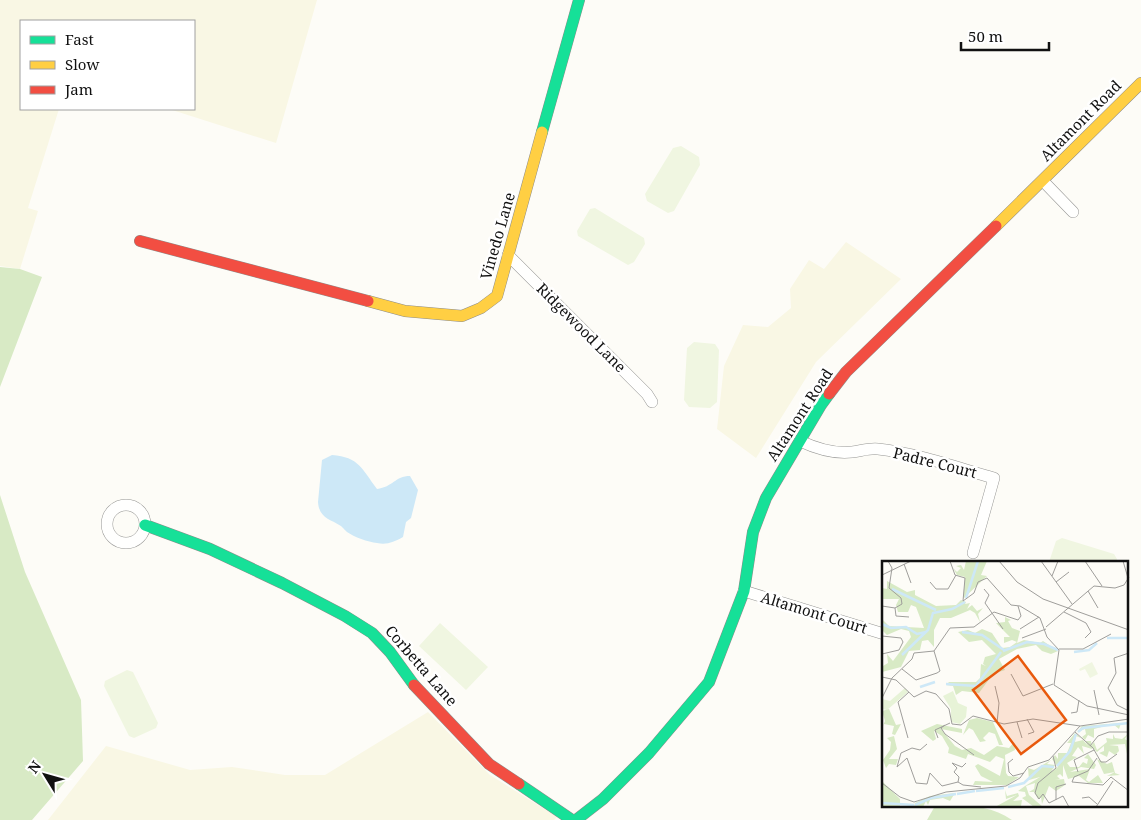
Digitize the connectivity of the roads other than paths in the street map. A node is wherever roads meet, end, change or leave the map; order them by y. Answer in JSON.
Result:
{"nodes":[{"id":1,"x":579,"y":0,"type":"edge"},
{"id":2,"x":1141,"y":82,"type":"edge"},
{"id":3,"x":1043,"y":181,"type":"junction"},
{"id":4,"x":1073,"y":212,"type":"dead end"},
{"id":5,"x":140,"y":241,"type":"dead end"},
{"id":6,"x":508,"y":255,"type":"junction"},
{"id":7,"x":652,"y":402,"type":"dead end"},
{"id":8,"x":800,"y":441,"type":"junction"},
{"id":9,"x":145,"y":525,"type":"dead end"},
{"id":10,"x":973,"y":553,"type":"dead end"},
{"id":11,"x":744,"y":591,"type":"junction"},
{"id":12,"x":882,"y":633,"type":"edge"},
{"id":13,"x":572,"y":820,"type":"edge"},
{"id":14,"x":576,"y":820,"type":"edge"}],
"edges":[{"from":1,"to":6,"type":"street","name":"Vinedo Lane"},
{"from":2,"to":3,"type":"street","name":"Altamont Road"},
{"from":3,"to":4,"type":"street"},
{"from":3,"to":8,"type":"street","name":"Altamont Road"},
{"from":5,"to":6,"type":"street","name":"Vinedo Lane"},
{"from":6,"to":7,"type":"street","name":"Ridgewood Lane"},
{"from":8,"to":10,"type":"street","name":"Padre Court"},
{"from":8,"to":11,"type":"street","name":"Altamont Road"},
{"from":9,"to":13,"type":"street","name":"Corbetta Lane"},
{"from":11,"to":12,"type":"street","name":"Altamont Court"},
{"from":11,"to":14,"type":"street","name":"Altamont Road"}]}
